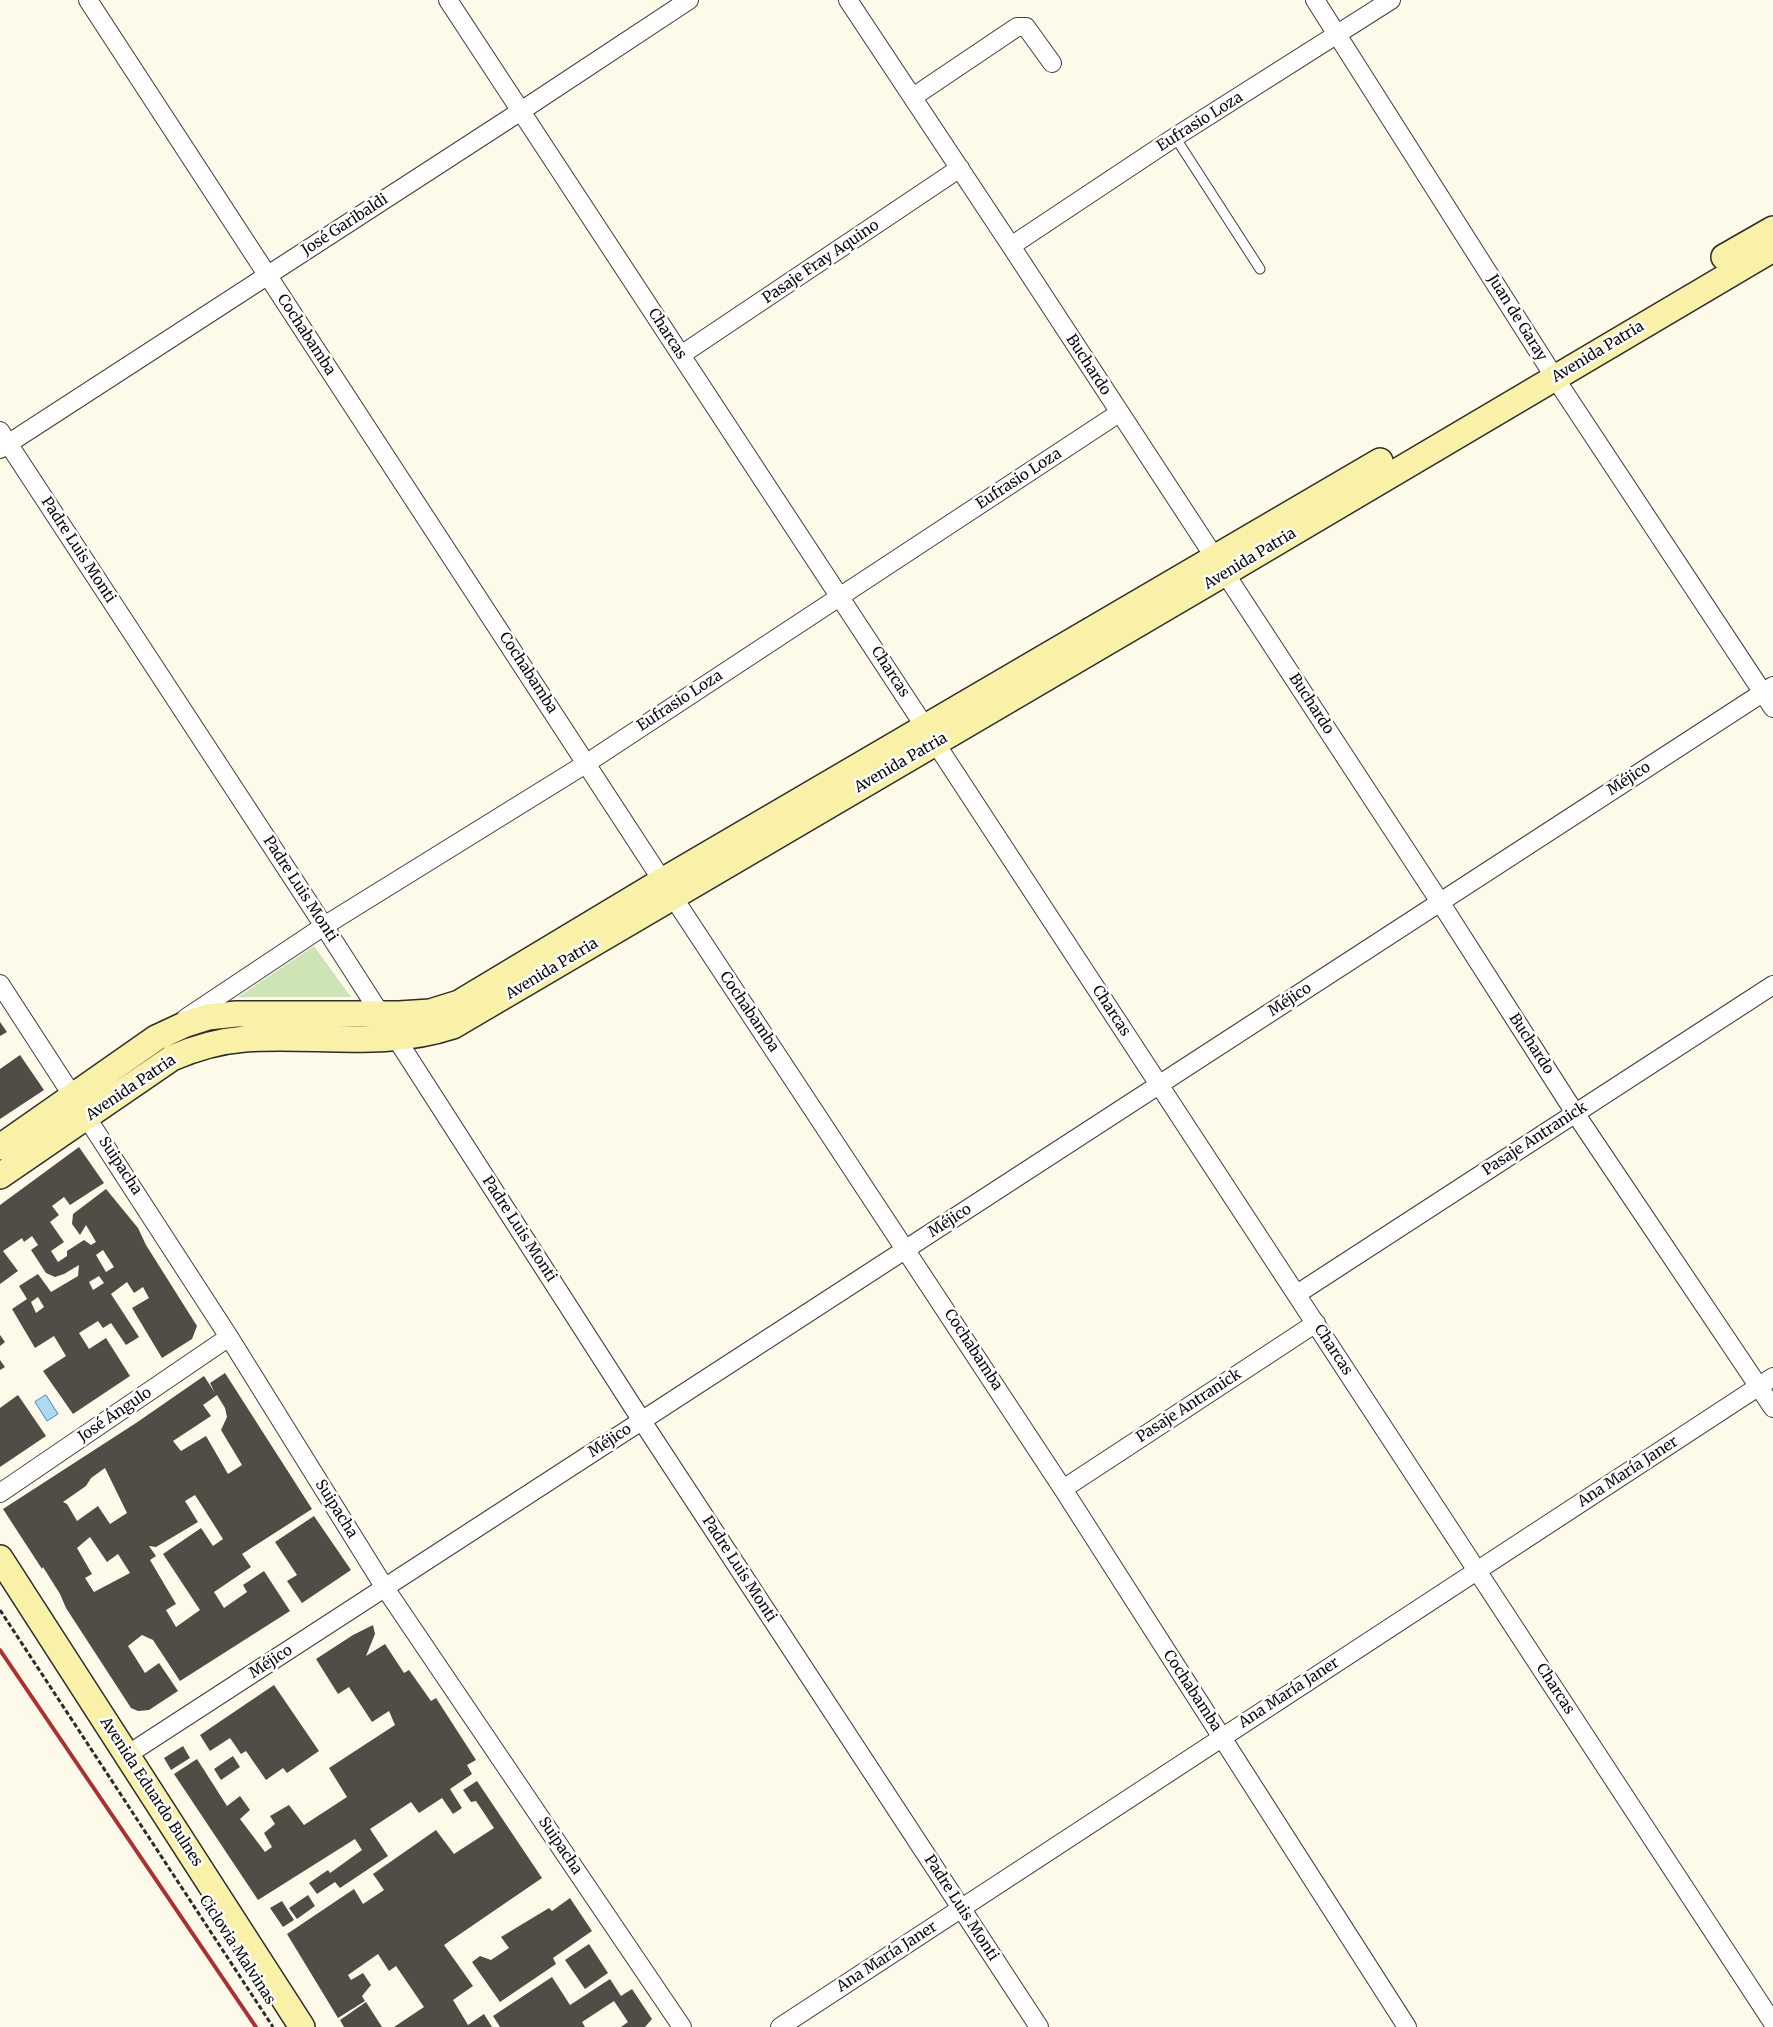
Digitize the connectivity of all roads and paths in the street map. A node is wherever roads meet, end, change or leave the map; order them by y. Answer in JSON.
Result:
{"nodes":[{"id":1,"x":88,"y":0,"type":"edge"},
{"id":2,"x":448,"y":0,"type":"edge"},
{"id":3,"x":689,"y":0,"type":"edge"},
{"id":4,"x":848,"y":0,"type":"edge"},
{"id":5,"x":1315,"y":0,"type":"edge"},
{"id":6,"x":1391,"y":0,"type":"edge"},
{"id":7,"x":1338,"y":35,"type":"junction"},
{"id":8,"x":1052,"y":63,"type":"dead end"},
{"id":9,"x":913,"y":97,"type":"junction"},
{"id":10,"x":521,"y":111,"type":"junction"},
{"id":11,"x":1175,"y":137,"type":"junction"},
{"id":12,"x":960,"y":168,"type":"junction"},
{"id":13,"x":1773,"y":228,"type":"edge"},
{"id":14,"x":1011,"y":246,"type":"junction"},
{"id":15,"x":1773,"y":249,"type":"edge"},
{"id":16,"x":1260,"y":269,"type":"dead end"},
{"id":17,"x":267,"y":276,"type":"junction"},
{"id":18,"x":681,"y":355,"type":"junction"},
{"id":19,"x":1550,"y":370,"type":"junction"},
{"id":20,"x":1120,"y":413,"type":"junction"},
{"id":21,"x":3,"y":441,"type":"edge"},
{"id":22,"x":1220,"y":566,"type":"junction"},
{"id":23,"x":840,"y":596,"type":"junction"},
{"id":24,"x":1768,"y":690,"type":"edge"},
{"id":25,"x":1773,"y":708,"type":"edge"},
{"id":26,"x":931,"y":735,"type":"junction"},
{"id":27,"x":587,"y":763,"type":"junction"},
{"id":28,"x":667,"y":889,"type":"junction"},
{"id":29,"x":1440,"y":902,"type":"junction"},
{"id":30,"x":324,"y":926,"type":"junction"},
{"id":31,"x":0,"y":984,"type":"edge"},
{"id":32,"x":238,"y":984,"type":"junction"},
{"id":33,"x":1773,"y":985,"type":"edge"},
{"id":34,"x":379,"y":1013,"type":"junction"},
{"id":35,"x":236,"y":1014,"type":"junction"},
{"id":36,"x":156,"y":1038,"type":"junction"},
{"id":37,"x":245,"y":1039,"type":"junction"},
{"id":38,"x":396,"y":1039,"type":"junction"},
{"id":39,"x":1160,"y":1085,"type":"junction"},
{"id":40,"x":74,"y":1096,"type":"junction"},
{"id":41,"x":1576,"y":1113,"type":"junction"},
{"id":42,"x":88,"y":1117,"type":"junction"},
{"id":43,"x":0,"y":1147,"type":"edge"},
{"id":44,"x":0,"y":1176,"type":"edge"},
{"id":45,"x":906,"y":1249,"type":"junction"},
{"id":46,"x":1297,"y":1294,"type":"junction"},
{"id":47,"x":1316,"y":1323,"type":"junction"},
{"id":48,"x":229,"y":1337,"type":"junction"},
{"id":49,"x":1766,"y":1381,"type":"edge"},
{"id":50,"x":1773,"y":1408,"type":"edge"},
{"id":51,"x":642,"y":1421,"type":"junction"},
{"id":52,"x":1063,"y":1489,"type":"junction"},
{"id":53,"x":0,"y":1493,"type":"edge"},
{"id":54,"x":0,"y":1558,"type":"edge"},
{"id":55,"x":1478,"y":1571,"type":"junction"},
{"id":56,"x":385,"y":1588,"type":"junction"},
{"id":57,"x":0,"y":1610,"type":"edge"},
{"id":58,"x":1221,"y":1737,"type":"junction"},
{"id":59,"x":127,"y":1755,"type":"junction"},
{"id":60,"x":961,"y":1908,"type":"junction"},
{"id":61,"x":1773,"y":2023,"type":"edge"},
{"id":62,"x":273,"y":2027,"type":"edge"},
{"id":63,"x":302,"y":2027,"type":"edge"},
{"id":64,"x":682,"y":2027,"type":"edge"},
{"id":65,"x":780,"y":2027,"type":"edge"},
{"id":66,"x":1039,"y":2027,"type":"edge"},
{"id":67,"x":1407,"y":2027,"type":"edge"}],
"edges":[{"from":1,"to":17,"type":"street","name":"Cochabamba"},
{"from":2,"to":10,"type":"street","name":"Charcas"},
{"from":3,"to":10,"type":"street","name":"José Garibaldi"},
{"from":4,"to":9,"type":"street","name":"Buchardo"},
{"from":5,"to":7,"type":"street","name":"Juan de Garay"},
{"from":6,"to":7,"type":"street","name":"Eufrasio Loza"},
{"from":7,"to":11,"type":"street","name":"Eufrasio Loza"},
{"from":7,"to":19,"type":"street","name":"Juan de Garay"},
{"from":8,"to":9,"type":"street"},
{"from":9,"to":12,"type":"street","name":"Buchardo"},
{"from":10,"to":17,"type":"street","name":"José Garibaldi"},
{"from":10,"to":18,"type":"street","name":"Charcas"},
{"from":11,"to":14,"type":"street","name":"Eufrasio Loza"},
{"from":11,"to":16,"type":"lane"},
{"from":12,"to":14,"type":"street","name":"Buchardo"},
{"from":12,"to":18,"type":"street","name":"Pasaje Fray Aquino"},
{"from":13,"to":19,"type":"main road","name":"Avenida Patria"},
{"from":14,"to":20,"type":"street","name":"Buchardo"},
{"from":15,"to":19,"type":"main road","name":"Avenida Patria"},
{"from":17,"to":21,"type":"street","name":"José Garibaldi"},
{"from":17,"to":27,"type":"street","name":"Cochabamba"},
{"from":18,"to":23,"type":"street","name":"Charcas"},
{"from":19,"to":22,"type":"main road","name":"Avenida Patria"},
{"from":19,"to":24,"type":"street","name":"Juan de Garay"},
{"from":20,"to":22,"type":"street","name":"Buchardo"},
{"from":20,"to":23,"type":"street","name":"Eufrasio Loza"},
{"from":21,"to":30,"type":"street","name":"Padre Luis Monti"},
{"from":22,"to":26,"type":"main road","name":"Avenida Patria"},
{"from":22,"to":29,"type":"street","name":"Buchardo"},
{"from":23,"to":26,"type":"street","name":"Charcas"},
{"from":23,"to":27,"type":"street","name":"Eufrasio Loza"},
{"from":24,"to":25,"type":"street","name":"Juan de Garay"},
{"from":24,"to":29,"type":"street","name":"Méjico"},
{"from":26,"to":28,"type":"main road","name":"Avenida Patria"},
{"from":26,"to":39,"type":"street","name":"Charcas"},
{"from":27,"to":28,"type":"street","name":"Cochabamba"},
{"from":27,"to":30,"type":"street","name":"Eufrasio Loza"},
{"from":28,"to":34,"type":"main road","name":"Avenida Patria"},
{"from":28,"to":38,"type":"main road","name":"Avenida Patria"},
{"from":28,"to":45,"type":"street","name":"Cochabamba"},
{"from":29,"to":39,"type":"street","name":"Méjico"},
{"from":29,"to":41,"type":"street","name":"Buchardo"},
{"from":30,"to":32,"type":"street","name":"Eufrasio Loza"},
{"from":30,"to":34,"type":"street","name":"Padre Luis Monti"},
{"from":31,"to":40,"type":"street","name":"Suipacha"},
{"from":32,"to":35,"type":"street"},
{"from":32,"to":36,"type":"street","name":"Eufrasio Loza"},
{"from":33,"to":41,"type":"street","name":"Pasaje Antranick"},
{"from":34,"to":35,"type":"main road","name":"Avenida Patria"},
{"from":34,"to":38,"type":"street","name":"Padre Luis Monti"},
{"from":35,"to":36,"type":"main road","name":"Avenida Patria"},
{"from":35,"to":37,"type":"street"},
{"from":36,"to":40,"type":"main road","name":"Avenida Patria"},
{"from":37,"to":38,"type":"main road","name":"Avenida Patria"},
{"from":37,"to":42,"type":"main road","name":"Avenida Patria"},
{"from":38,"to":51,"type":"street","name":"Padre Luis Monti"},
{"from":39,"to":45,"type":"street","name":"Méjico"},
{"from":39,"to":46,"type":"street","name":"Charcas"},
{"from":40,"to":42,"type":"street","name":"Suipacha"},
{"from":40,"to":43,"type":"main road","name":"Avenida Patria"},
{"from":41,"to":46,"type":"street","name":"Pasaje Antranick"},
{"from":41,"to":49,"type":"street","name":"Buchardo"},
{"from":42,"to":44,"type":"main road","name":"Avenida Patria"},
{"from":42,"to":48,"type":"street","name":"Suipacha"},
{"from":45,"to":51,"type":"street","name":"Méjico"},
{"from":45,"to":52,"type":"street","name":"Cochabamba"},
{"from":46,"to":47,"type":"street","name":"Charcas"},
{"from":47,"to":52,"type":"street","name":"Pasaje Antranick"},
{"from":47,"to":55,"type":"street","name":"Charcas"},
{"from":48,"to":53,"type":"street","name":"José Ángulo"},
{"from":48,"to":56,"type":"street","name":"Suipacha"},
{"from":49,"to":50,"type":"street","name":"Buchardo"},
{"from":49,"to":55,"type":"street","name":"Ana María Janer"},
{"from":51,"to":56,"type":"street","name":"Méjico"},
{"from":51,"to":60,"type":"street","name":"Padre Luis Monti"},
{"from":52,"to":58,"type":"street","name":"Cochabamba"},
{"from":54,"to":59,"type":"main road","name":"Avenida Eduardo Bulnes"},
{"from":55,"to":58,"type":"street","name":"Ana María Janer"},
{"from":55,"to":61,"type":"street","name":"Charcas"},
{"from":56,"to":59,"type":"street","name":"Méjico"},
{"from":56,"to":64,"type":"street","name":"Suipacha"},
{"from":57,"to":62,"type":"path","name":"Ciclovia Malvinas"},
{"from":58,"to":60,"type":"street","name":"Ana María Janer"},
{"from":58,"to":67,"type":"street","name":"Cochabamba"},
{"from":59,"to":63,"type":"main road","name":"Avenida Eduardo Bulnes"},
{"from":60,"to":65,"type":"street","name":"Ana María Janer"},
{"from":60,"to":66,"type":"street","name":"Padre Luis Monti"}]}
